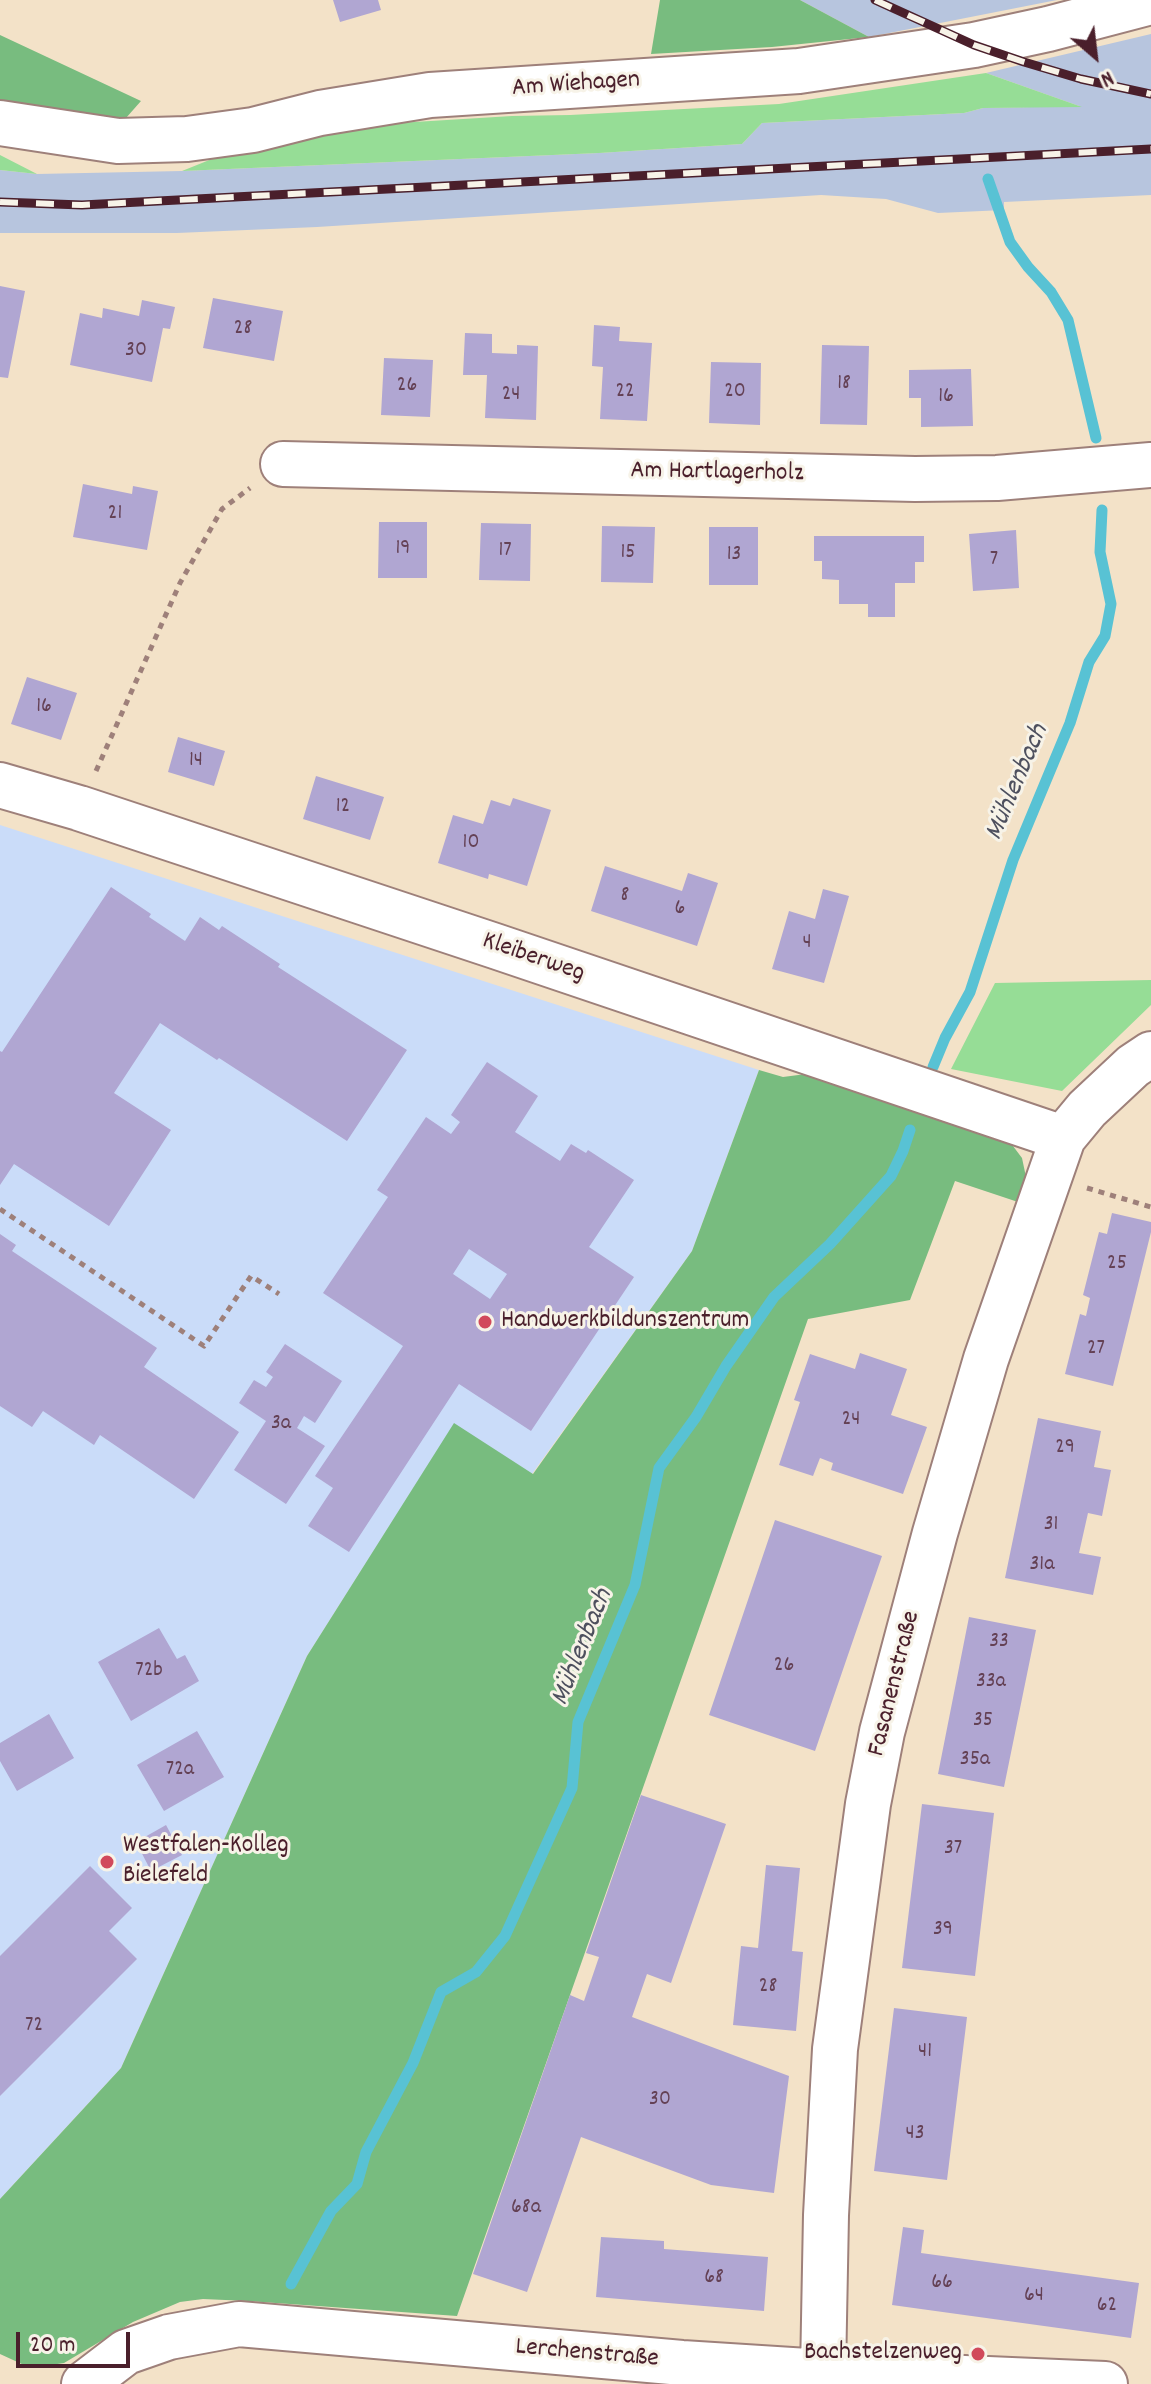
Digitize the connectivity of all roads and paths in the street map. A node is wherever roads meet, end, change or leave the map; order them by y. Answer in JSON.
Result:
{"nodes":[{"id":1,"x":1151,"y":2,"type":"edge"},
{"id":2,"x":0,"y":123,"type":"edge"},
{"id":3,"x":283,"y":464,"type":"joint"},
{"id":4,"x":1151,"y":465,"type":"edge"},
{"id":5,"x":0,"y":785,"type":"edge"},
{"id":6,"x":79,"y":808,"type":"junction"},
{"id":7,"x":1151,"y":1054,"type":"edge"},
{"id":8,"x":1056,"y":1158,"type":"junction"},
{"id":9,"x":1151,"y":1207,"type":"edge"},
{"id":10,"x":0,"y":1209,"type":"edge"},
{"id":11,"x":279,"y":1294,"type":"dead end"},
{"id":12,"x":823,"y":2372,"type":"junction"},
{"id":13,"x":84,"y":2384,"type":"edge"},
{"id":14,"x":1105,"y":2384,"type":"edge"}],
"edges":[{"from":1,"to":2,"type":"street","name":"Am Wiehagen"},
{"from":3,"to":4,"type":"street","name":"Am Hartlagerholz"},
{"from":3,"to":6,"type":"path"},
{"from":5,"to":6,"type":"street","name":"Kleiberweg"},
{"from":6,"to":8,"type":"street","name":"Kleiberweg"},
{"from":7,"to":8,"type":"street","name":"Fasanenstraße"},
{"from":8,"to":9,"type":"path"},
{"from":8,"to":12,"type":"street","name":"Fasanenstraße"},
{"from":10,"to":11,"type":"path"},
{"from":12,"to":13,"type":"street","name":"Lerchenstraße"},
{"from":12,"to":14,"type":"street","name":"Lerchenstraße"}]}
